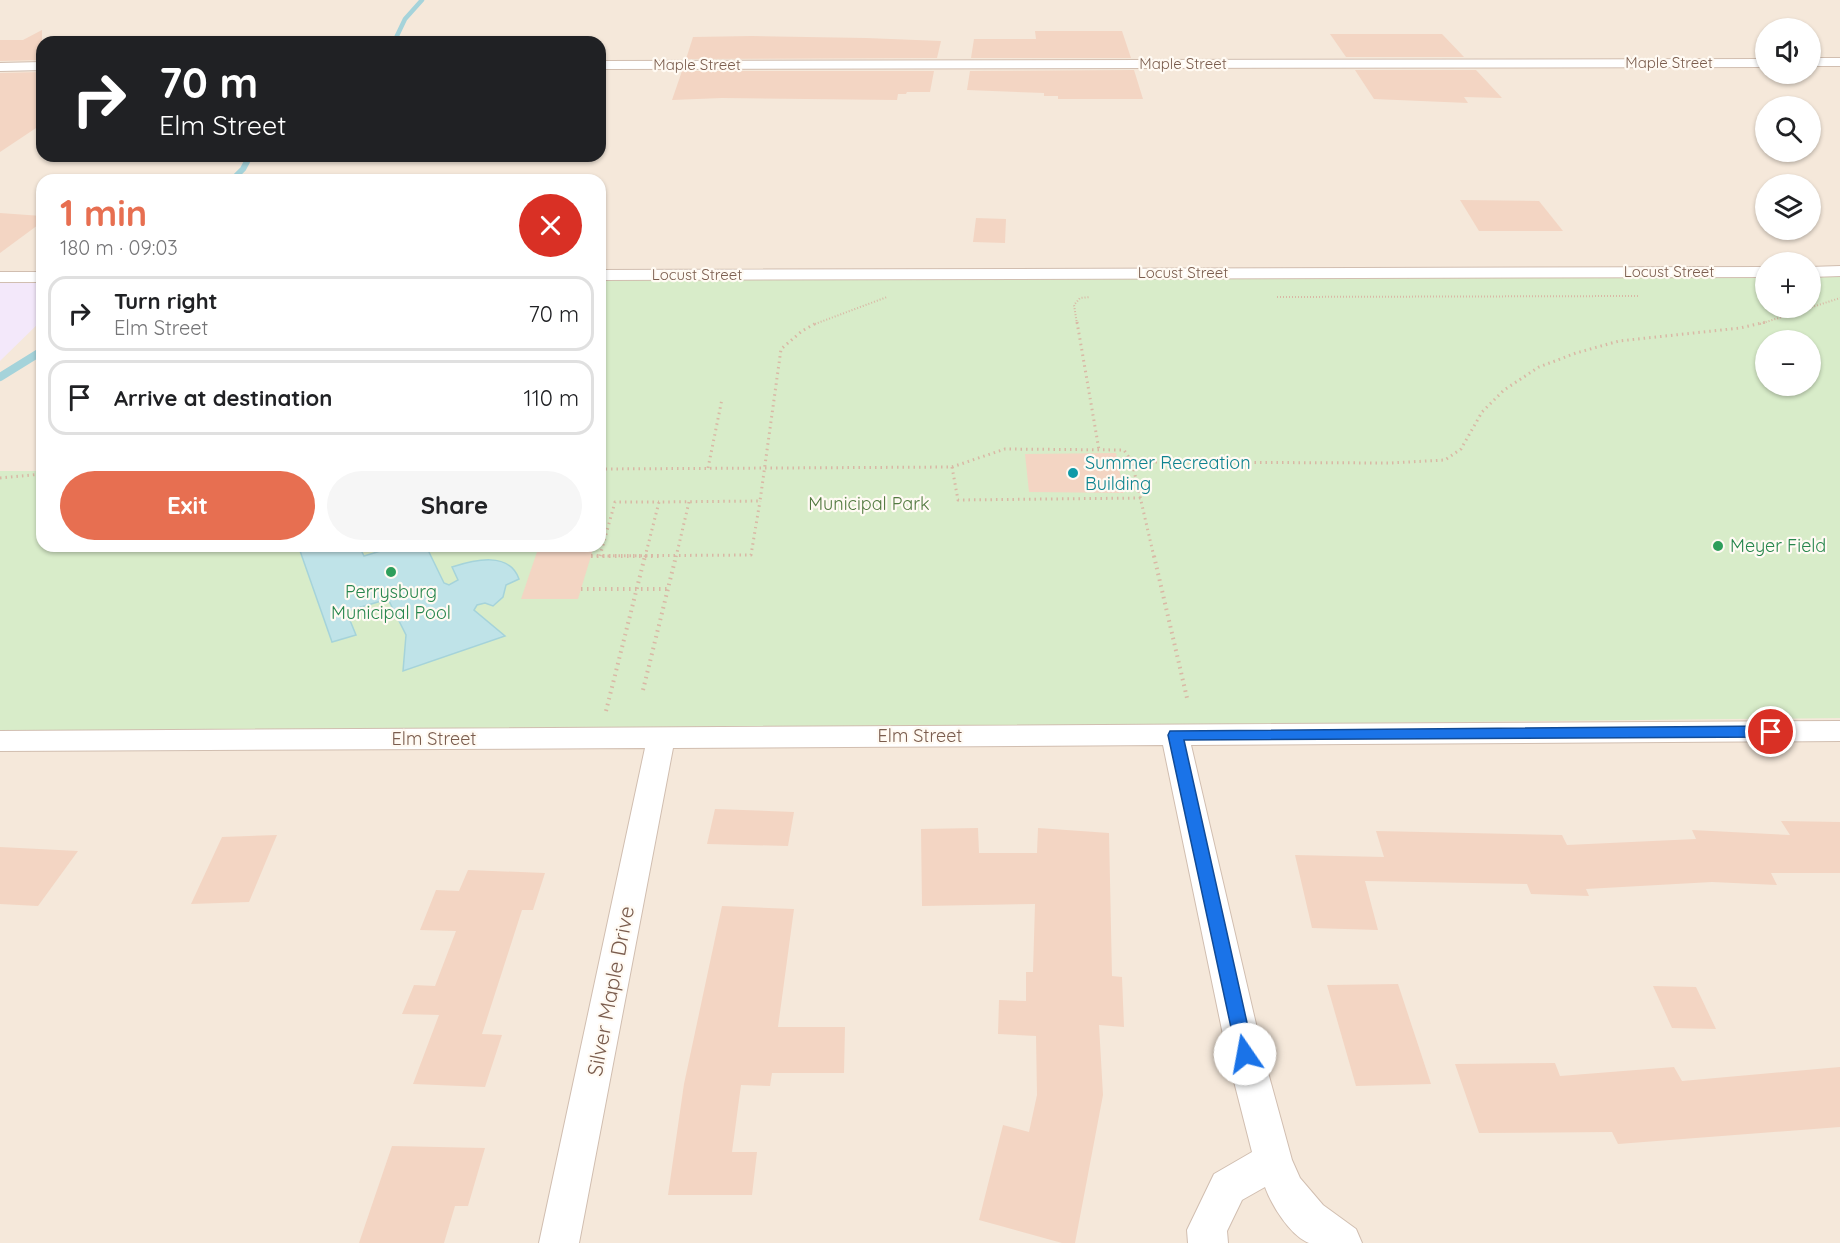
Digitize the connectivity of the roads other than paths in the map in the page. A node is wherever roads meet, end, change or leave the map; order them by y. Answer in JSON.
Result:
{"nodes":[{"id":1,"x":1840,"y":62,"type":"edge"},
{"id":2,"x":1755,"y":63,"type":"edge"},
{"id":3,"x":1821,"y":63,"type":"edge"},
{"id":4,"x":606,"y":65,"type":"edge"},
{"id":5,"x":36,"y":66,"type":"edge"},
{"id":6,"x":0,"y":67,"type":"edge"},
{"id":7,"x":1840,"y":271,"type":"edge"},
{"id":8,"x":1755,"y":272,"type":"edge"},
{"id":9,"x":1821,"y":272,"type":"edge"},
{"id":10,"x":606,"y":275,"type":"edge"},
{"id":11,"x":0,"y":277,"type":"edge"},
{"id":12,"x":36,"y":277,"type":"edge"},
{"id":13,"x":1840,"y":731,"type":"edge"},
{"id":14,"x":1175,"y":735,"type":"junction"},
{"id":15,"x":661,"y":738,"type":"junction"},
{"id":16,"x":0,"y":741,"type":"edge"},
{"id":17,"x":1273,"y":1161,"type":"junction"},
{"id":18,"x":559,"y":1243,"type":"edge"},
{"id":19,"x":1208,"y":1243,"type":"edge"},
{"id":20,"x":1342,"y":1243,"type":"edge"}],
"edges":[{"from":1,"to":3,"type":"street"},
{"from":2,"to":4,"type":"street","name":"Maple Street"},
{"from":5,"to":6,"type":"street"},
{"from":7,"to":9,"type":"street"},
{"from":8,"to":10,"type":"street","name":"Locust Street"},
{"from":11,"to":12,"type":"street"},
{"from":13,"to":14,"type":"street","name":"Elm Street"},
{"from":14,"to":15,"type":"street","name":"Elm Street"},
{"from":14,"to":17,"type":"street"},
{"from":15,"to":16,"type":"street","name":"Elm Street"},
{"from":15,"to":18,"type":"street","name":"Silver Maple Drive"},
{"from":17,"to":19,"type":"street"},
{"from":17,"to":20,"type":"street"}]}
